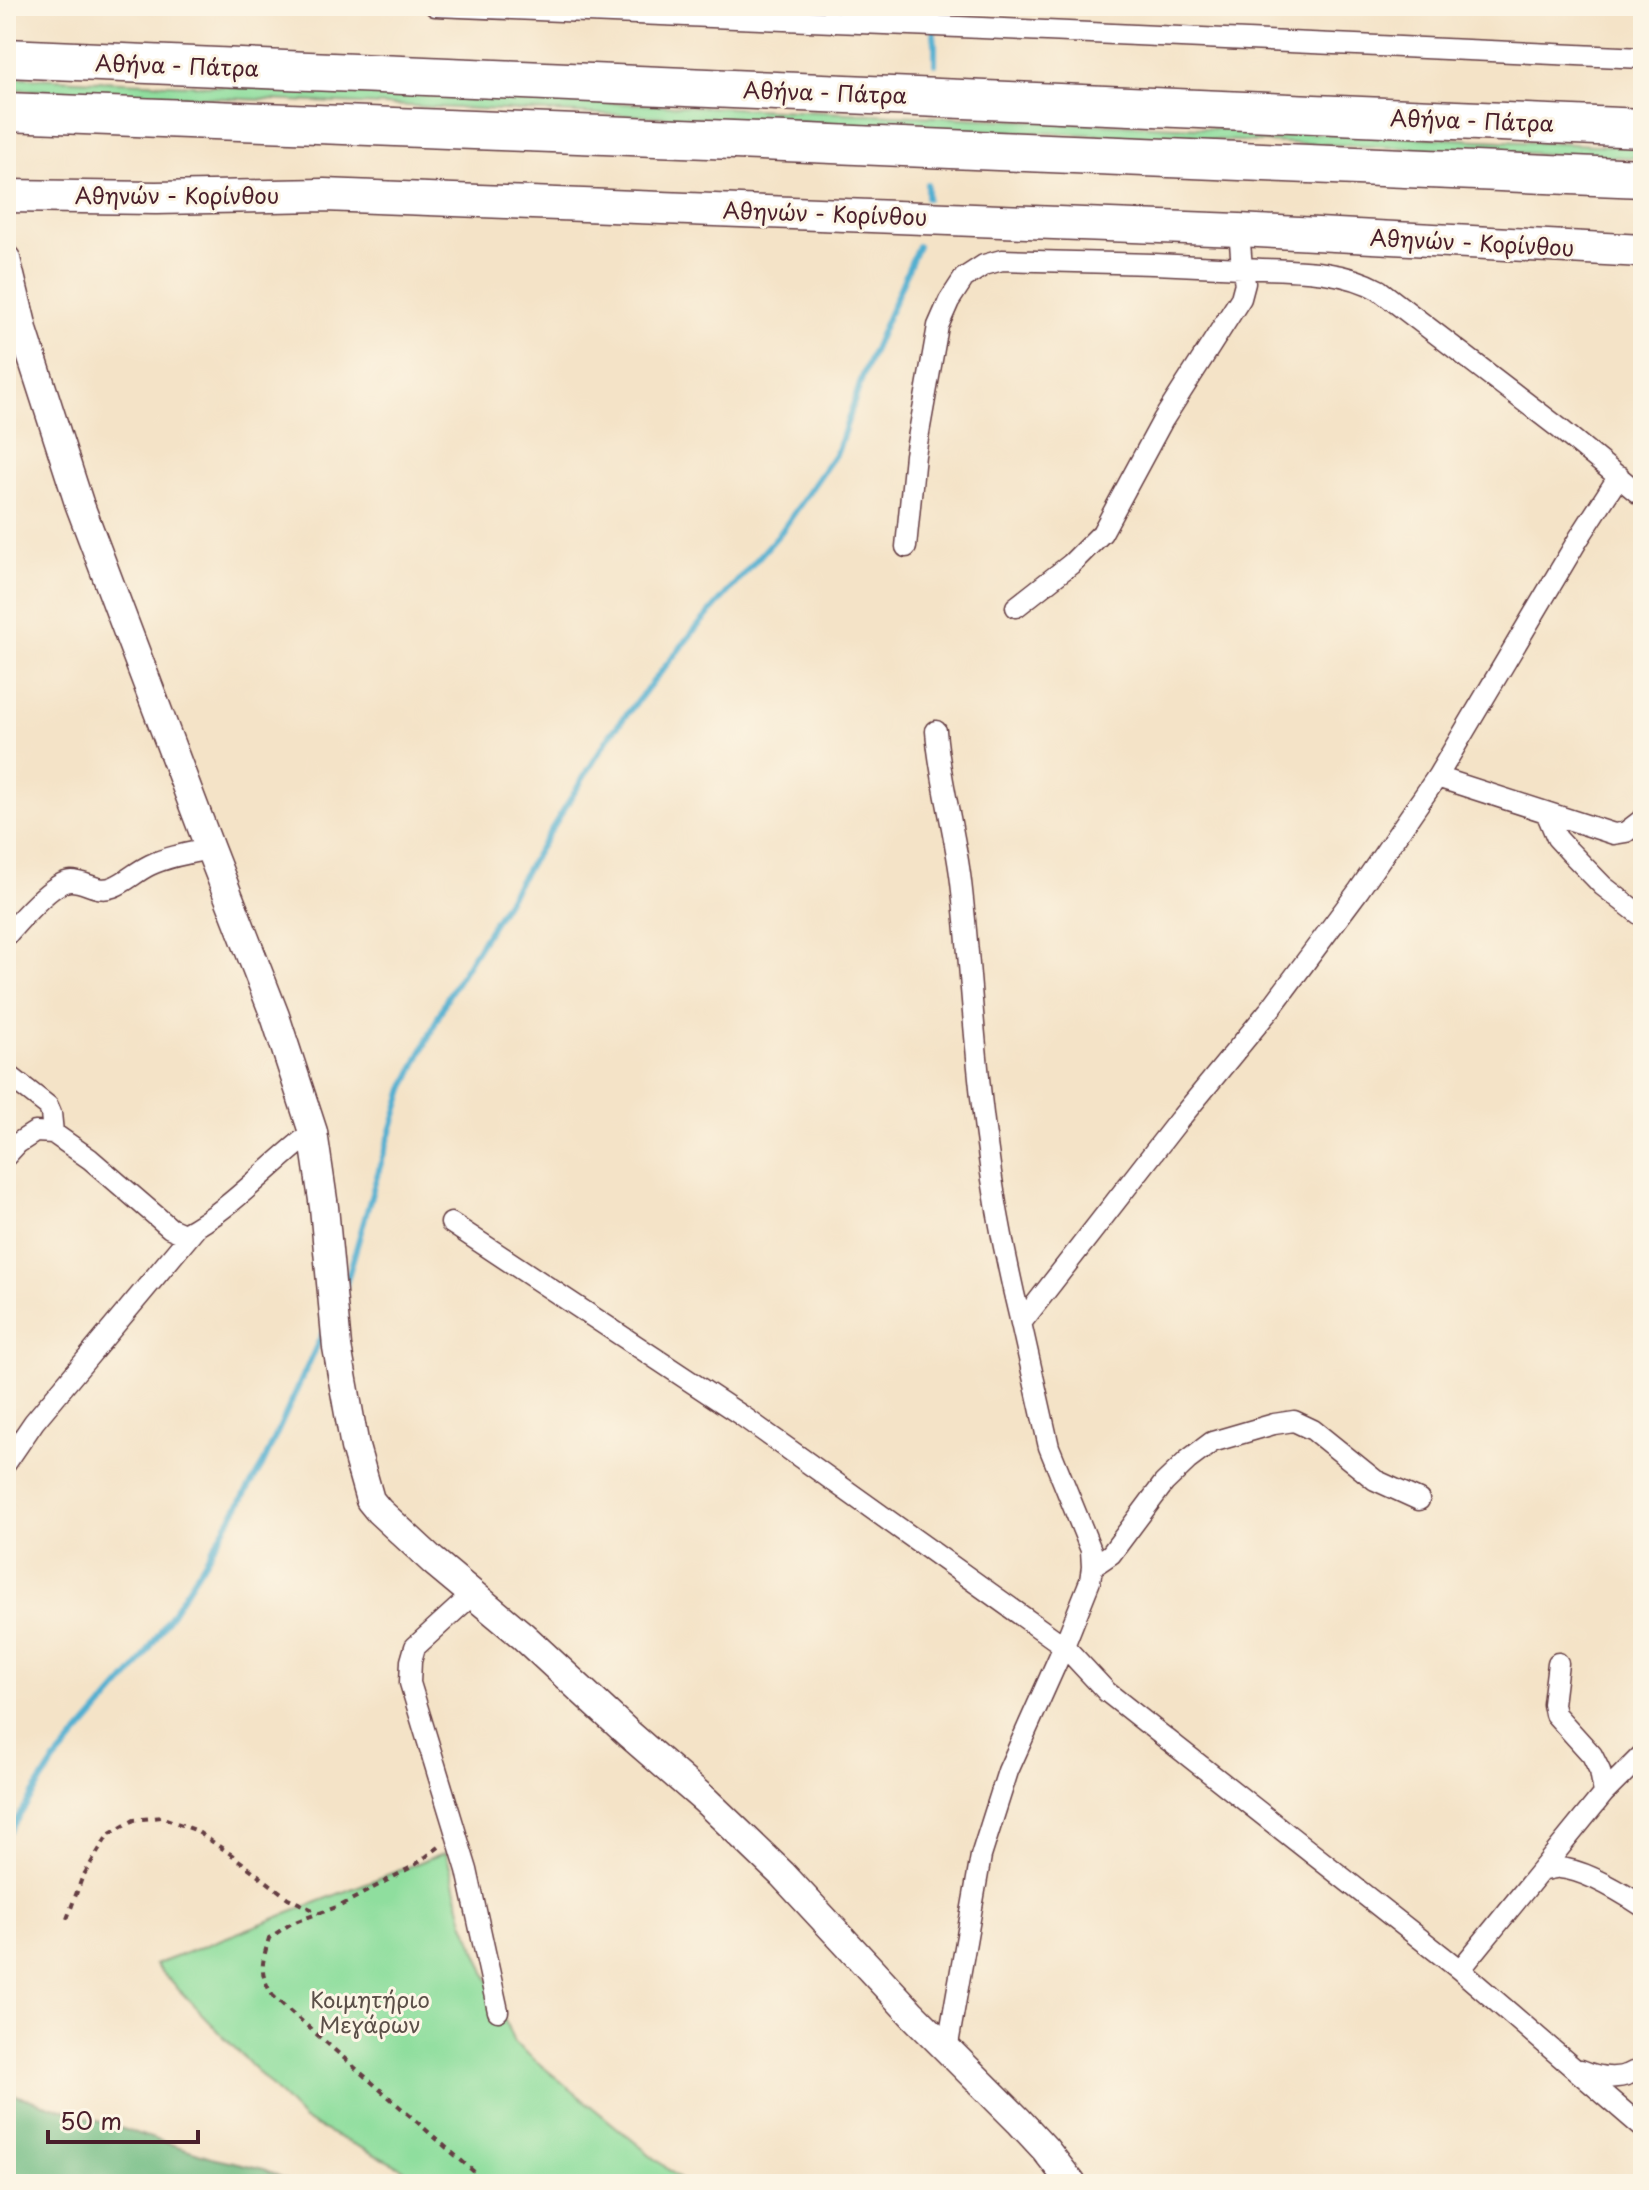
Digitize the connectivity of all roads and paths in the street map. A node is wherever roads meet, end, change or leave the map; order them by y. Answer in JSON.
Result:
{"nodes":[{"id":1,"x":435,"y":6,"type":"edge"},
{"id":2,"x":6,"y":58,"type":"edge"},
{"id":3,"x":1643,"y":58,"type":"edge"},
{"id":4,"x":6,"y":112,"type":"edge"},
{"id":5,"x":1643,"y":128,"type":"edge"},
{"id":6,"x":1643,"y":178,"type":"edge"},
{"id":7,"x":6,"y":196,"type":"edge"},
{"id":8,"x":1239,"y":230,"type":"junction"},
{"id":9,"x":1643,"y":251,"type":"edge"},
{"id":10,"x":6,"y":259,"type":"edge"},
{"id":11,"x":1242,"y":268,"type":"junction"},
{"id":12,"x":15,"y":331,"type":"edge"},
{"id":13,"x":1619,"y":476,"type":"junction"},
{"id":14,"x":1643,"y":497,"type":"edge"},
{"id":15,"x":906,"y":547,"type":"dead end"},
{"id":16,"x":1016,"y":607,"type":"dead end"},
{"id":17,"x":936,"y":731,"type":"dead end"},
{"id":18,"x":1437,"y":777,"type":"junction"},
{"id":19,"x":1546,"y":812,"type":"junction"},
{"id":20,"x":1643,"y":819,"type":"edge"},
{"id":21,"x":210,"y":849,"type":"junction"},
{"id":22,"x":1643,"y":917,"type":"edge"},
{"id":23,"x":6,"y":936,"type":"edge"},
{"id":24,"x":6,"y":1073,"type":"edge"},
{"id":25,"x":313,"y":1132,"type":"junction"},
{"id":26,"x":53,"y":1133,"type":"junction"},
{"id":27,"x":6,"y":1156,"type":"edge"},
{"id":28,"x":451,"y":1223,"type":"dead end"},
{"id":29,"x":196,"y":1228,"type":"junction"},
{"id":30,"x":1021,"y":1323,"type":"junction"},
{"id":31,"x":6,"y":1463,"type":"edge"},
{"id":32,"x":1419,"y":1500,"type":"dead end"},
{"id":33,"x":1092,"y":1567,"type":"junction"},
{"id":34,"x":473,"y":1594,"type":"junction"},
{"id":35,"x":1064,"y":1646,"type":"junction"},
{"id":36,"x":1558,"y":1663,"type":"dead end"},
{"id":37,"x":1643,"y":1754,"type":"edge"},
{"id":38,"x":1604,"y":1793,"type":"junction"},
{"id":39,"x":456,"y":1834,"type":"junction"},
{"id":40,"x":1541,"y":1871,"type":"junction"},
{"id":41,"x":1641,"y":1905,"type":"edge"},
{"id":42,"x":319,"y":1913,"type":"junction"},
{"id":43,"x":67,"y":1919,"type":"dead end"},
{"id":44,"x":1460,"y":1970,"type":"junction"},
{"id":45,"x":498,"y":2011,"type":"dead end"},
{"id":46,"x":947,"y":2050,"type":"junction"},
{"id":47,"x":1567,"y":2063,"type":"junction"},
{"id":48,"x":1643,"y":2065,"type":"edge"},
{"id":49,"x":1643,"y":2128,"type":"edge"},
{"id":50,"x":488,"y":2184,"type":"edge"},
{"id":51,"x":1072,"y":2184,"type":"edge"}],
"edges":[{"from":1,"to":3,"type":"street"},
{"from":2,"to":5,"type":"highway","name":"Αθήνα - Πάτρα"},
{"from":4,"to":6,"type":"highway"},
{"from":7,"to":8,"type":"main road","name":"Αθηνών - Κορίνθου"},
{"from":8,"to":9,"type":"main road","name":"Αθηνών - Κορίνθου"},
{"from":8,"to":11,"type":"street"},
{"from":10,"to":12,"type":"street"},
{"from":11,"to":13,"type":"street"},
{"from":11,"to":15,"type":"street"},
{"from":11,"to":16,"type":"street"},
{"from":12,"to":21,"type":"street"},
{"from":13,"to":14,"type":"street"},
{"from":13,"to":18,"type":"street"},
{"from":17,"to":30,"type":"street"},
{"from":18,"to":19,"type":"street"},
{"from":18,"to":30,"type":"street"},
{"from":19,"to":20,"type":"street"},
{"from":19,"to":22,"type":"street"},
{"from":21,"to":23,"type":"street"},
{"from":21,"to":25,"type":"street"},
{"from":24,"to":26,"type":"street"},
{"from":25,"to":29,"type":"street"},
{"from":25,"to":34,"type":"street"},
{"from":26,"to":27,"type":"street"},
{"from":26,"to":29,"type":"street"},
{"from":28,"to":35,"type":"street"},
{"from":29,"to":31,"type":"street"},
{"from":30,"to":33,"type":"street"},
{"from":32,"to":33,"type":"street"},
{"from":33,"to":35,"type":"street"},
{"from":34,"to":39,"type":"street"},
{"from":34,"to":46,"type":"street"},
{"from":35,"to":44,"type":"street"},
{"from":35,"to":46,"type":"street"},
{"from":36,"to":38,"type":"street"},
{"from":37,"to":38,"type":"street"},
{"from":38,"to":40,"type":"street"},
{"from":39,"to":42,"type":"path"},
{"from":39,"to":45,"type":"street"},
{"from":40,"to":41,"type":"street"},
{"from":40,"to":44,"type":"street"},
{"from":42,"to":43,"type":"path"},
{"from":42,"to":50,"type":"path"},
{"from":44,"to":47,"type":"street"},
{"from":46,"to":51,"type":"street"},
{"from":47,"to":48,"type":"street"},
{"from":47,"to":49,"type":"street"}]}
